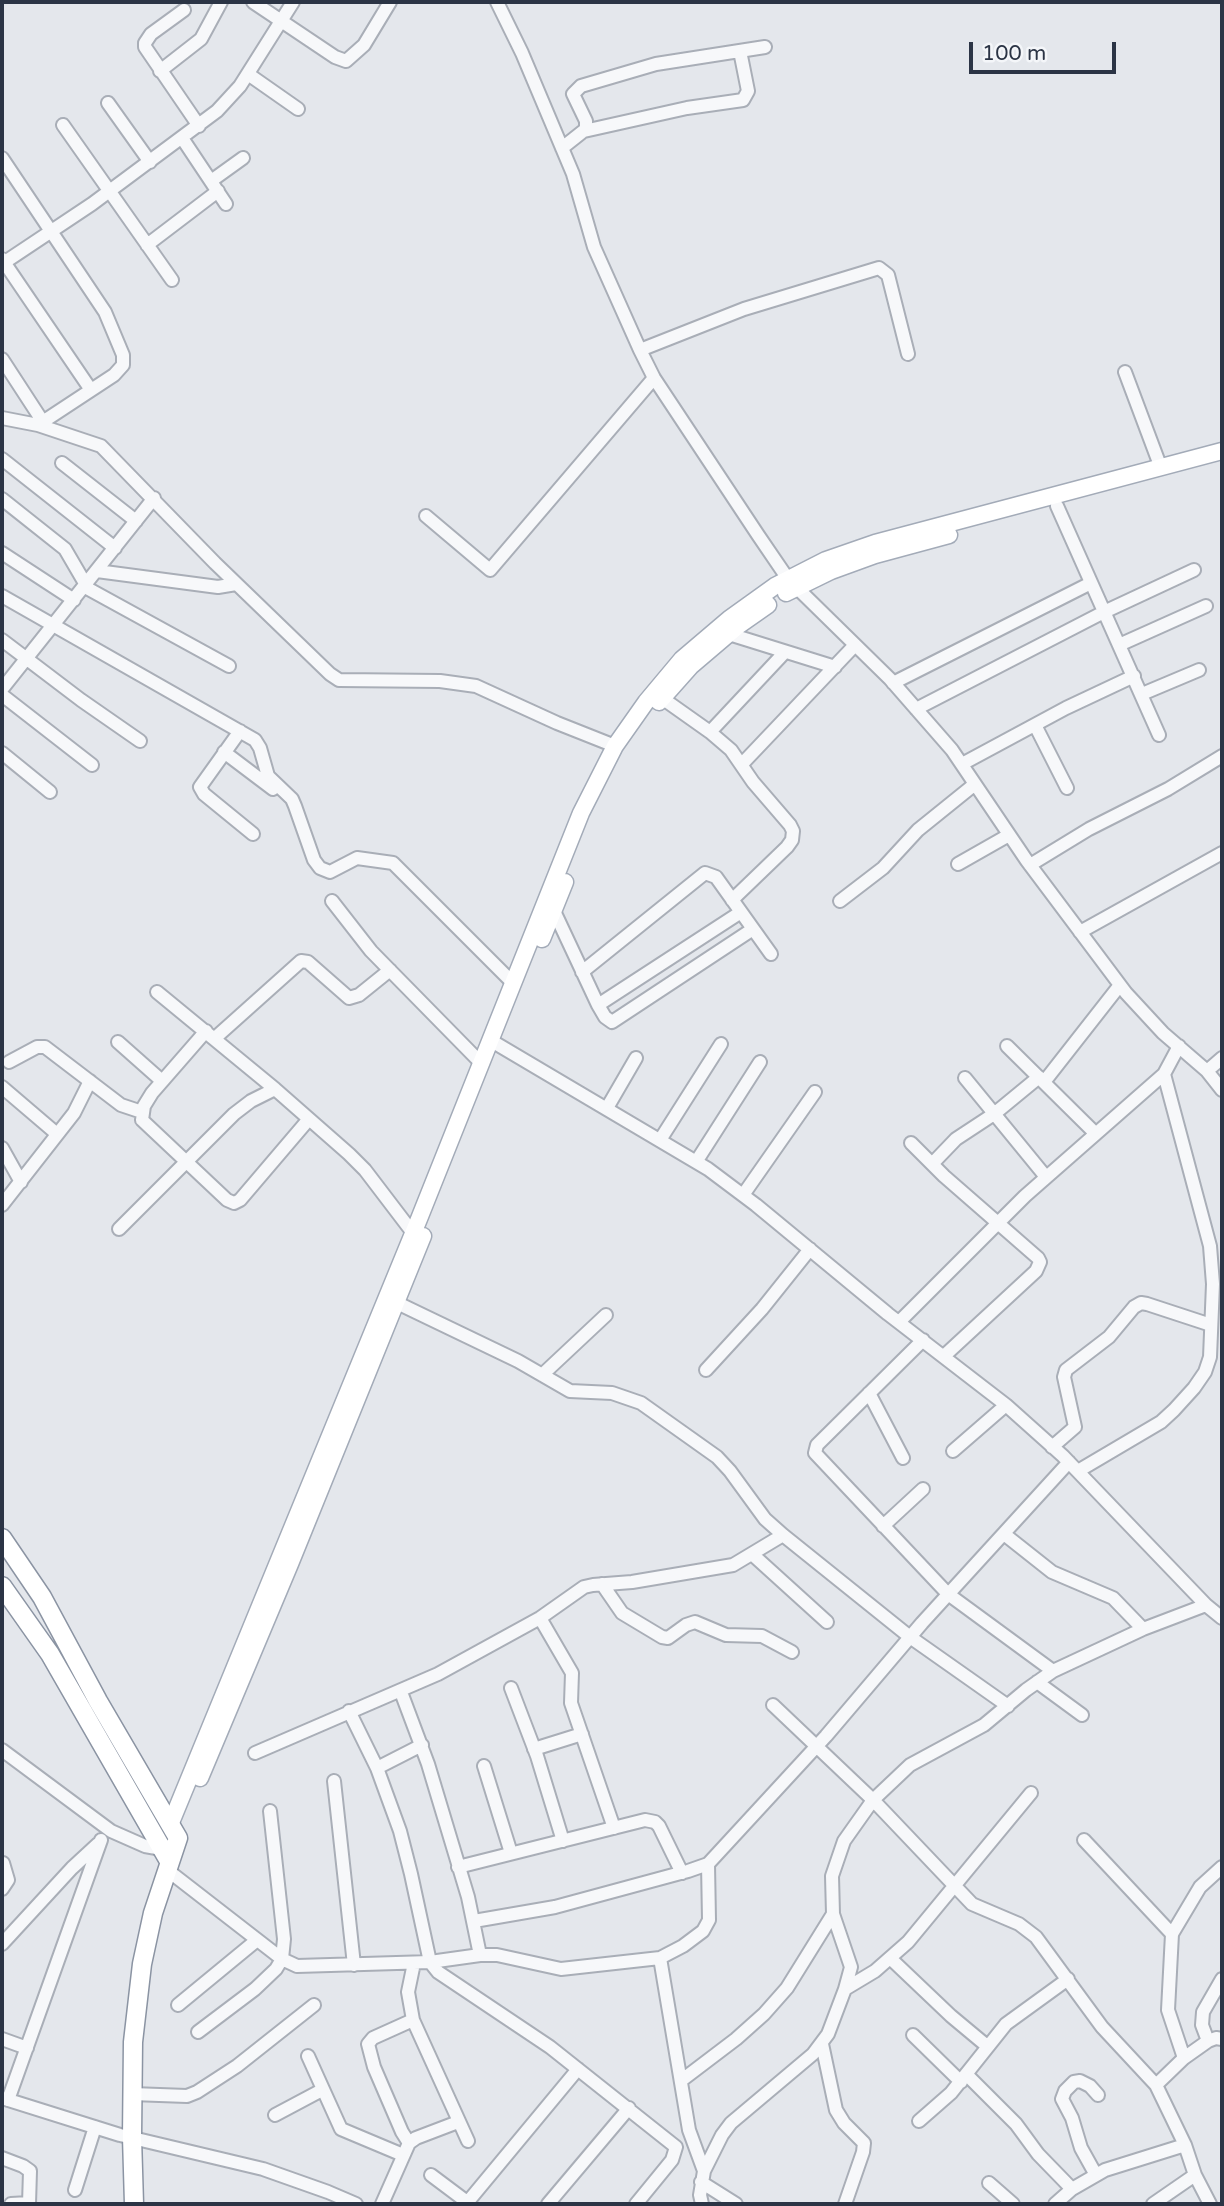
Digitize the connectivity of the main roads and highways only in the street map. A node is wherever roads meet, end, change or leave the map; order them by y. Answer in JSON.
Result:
{"nodes":[{"id":1,"x":1222,"y":452,"type":"edge"},
{"id":2,"x":1222,"y":462,"type":"edge"},
{"id":3,"x":792,"y":584,"type":"junction"},
{"id":4,"x":494,"y":1043,"type":"junction"},
{"id":5,"x":391,"y":1300,"type":"junction"},
{"id":6,"x":2,"y":1538,"type":"edge"},
{"id":7,"x":2,"y":1586,"type":"edge"},
{"id":8,"x":174,"y":1832,"type":"junction"},
{"id":9,"x":166,"y":1860,"type":"junction"},
{"id":10,"x":126,"y":2136,"type":"junction"},
{"id":11,"x":125,"y":2204,"type":"edge"},
{"id":12,"x":134,"y":2204,"type":"edge"}],
"edges":[{"from":1,"to":3,"type":"main road"},
{"from":2,"to":3,"type":"main road"},
{"from":3,"to":4,"type":"main road"},
{"from":3,"to":4,"type":"main road"},
{"from":4,"to":5,"type":"main road"},
{"from":4,"to":5,"type":"main road"},
{"from":5,"to":8,"type":"main road"},
{"from":6,"to":8,"type":"highway"},
{"from":7,"to":9,"type":"highway"},
{"from":8,"to":9,"type":"highway"},
{"from":9,"to":10,"type":"highway"},
{"from":9,"to":10,"type":"highway"},
{"from":10,"to":11,"type":"highway"},
{"from":10,"to":12,"type":"highway"}]}
